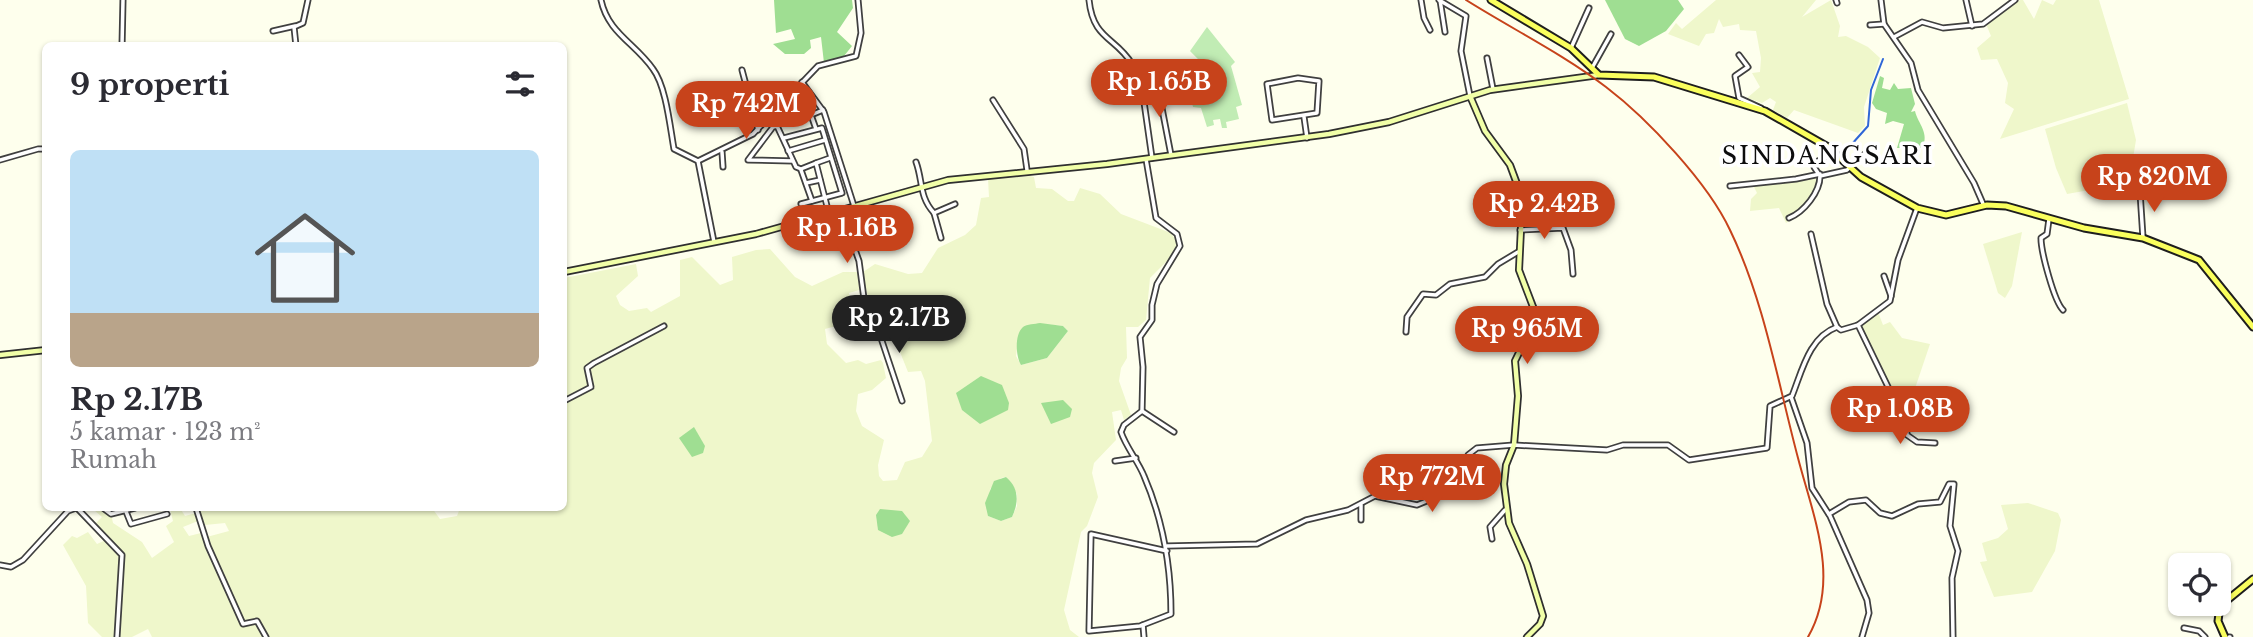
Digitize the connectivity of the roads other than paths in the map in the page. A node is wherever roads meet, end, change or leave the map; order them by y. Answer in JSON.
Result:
{"nodes":[{"id":1,"x":123,"y":0,"type":"edge"},
{"id":2,"x":309,"y":0,"type":"edge"},
{"id":3,"x":601,"y":0,"type":"edge"},
{"id":4,"x":858,"y":0,"type":"edge"},
{"id":5,"x":1089,"y":0,"type":"edge"},
{"id":6,"x":1421,"y":0,"type":"edge"},
{"id":7,"x":1439,"y":0,"type":"edge"},
{"id":8,"x":1491,"y":0,"type":"edge"},
{"id":9,"x":1881,"y":0,"type":"edge"},
{"id":10,"x":1966,"y":0,"type":"edge"},
{"id":11,"x":2015,"y":0,"type":"edge"},
{"id":12,"x":1589,"y":8,"type":"dead end"},
{"id":13,"x":1884,"y":23,"type":"junction"},
{"id":14,"x":1870,"y":25,"type":"dead end"},
{"id":15,"x":295,"y":26,"type":"junction"},
{"id":16,"x":1972,"y":26,"type":"junction"},
{"id":17,"x":1430,"y":30,"type":"dead end"},
{"id":18,"x":272,"y":31,"type":"dead end"},
{"id":19,"x":1445,"y":32,"type":"dead end"},
{"id":20,"x":1611,"y":34,"type":"dead end"},
{"id":21,"x":1894,"y":37,"type":"junction"},
{"id":22,"x":122,"y":42,"type":"edge"},
{"id":23,"x":296,"y":42,"type":"edge"},
{"id":24,"x":1571,"y":48,"type":"junction"},
{"id":25,"x":1740,"y":54,"type":"dead end"},
{"id":26,"x":1487,"y":58,"type":"dead end"},
{"id":27,"x":1132,"y":64,"type":"junction"},
{"id":28,"x":1121,"y":68,"type":"dead end"},
{"id":29,"x":1592,"y":68,"type":"junction"},
{"id":30,"x":742,"y":70,"type":"dead end"},
{"id":31,"x":1599,"y":75,"type":"junction"},
{"id":32,"x":802,"y":82,"type":"junction"},
{"id":33,"x":1493,"y":89,"type":"junction"},
{"id":34,"x":794,"y":93,"type":"junction"},
{"id":35,"x":1469,"y":96,"type":"junction"},
{"id":36,"x":993,"y":100,"type":"dead end"},
{"id":37,"x":823,"y":110,"type":"junction"},
{"id":38,"x":1765,"y":111,"type":"junction"},
{"id":39,"x":811,"y":115,"type":"junction"},
{"id":40,"x":1304,"y":117,"type":"junction"},
{"id":41,"x":816,"y":129,"type":"junction"},
{"id":42,"x":758,"y":130,"type":"junction"},
{"id":43,"x":784,"y":138,"type":"junction"},
{"id":44,"x":1307,"y":138,"type":"junction"},
{"id":45,"x":825,"y":139,"type":"junction"},
{"id":46,"x":42,"y":150,"type":"edge"},
{"id":47,"x":1869,"y":150,"type":"dead end"},
{"id":48,"x":789,"y":151,"type":"junction"},
{"id":49,"x":722,"y":152,"type":"junction"},
{"id":50,"x":1171,"y":155,"type":"junction"},
{"id":51,"x":1838,"y":155,"type":"junction"},
{"id":52,"x":830,"y":158,"type":"junction"},
{"id":53,"x":1149,"y":158,"type":"junction"},
{"id":54,"x":0,"y":160,"type":"edge"},
{"id":55,"x":698,"y":161,"type":"junction"},
{"id":56,"x":793,"y":161,"type":"junction"},
{"id":57,"x":916,"y":162,"type":"dead end"},
{"id":58,"x":816,"y":163,"type":"junction"},
{"id":59,"x":723,"y":167,"type":"dead end"},
{"id":60,"x":801,"y":169,"type":"junction"},
{"id":61,"x":1847,"y":169,"type":"junction"},
{"id":62,"x":1027,"y":170,"type":"junction"},
{"id":63,"x":1821,"y":174,"type":"junction"},
{"id":64,"x":820,"y":180,"type":"junction"},
{"id":65,"x":806,"y":183,"type":"junction"},
{"id":66,"x":920,"y":186,"type":"junction"},
{"id":67,"x":1730,"y":186,"type":"dead end"},
{"id":68,"x":2140,"y":192,"type":"dead end"},
{"id":69,"x":826,"y":197,"type":"junction"},
{"id":70,"x":812,"y":201,"type":"junction"},
{"id":71,"x":801,"y":204,"type":"dead end"},
{"id":72,"x":955,"y":204,"type":"dead end"},
{"id":73,"x":854,"y":206,"type":"junction"},
{"id":74,"x":1984,"y":206,"type":"junction"},
{"id":75,"x":841,"y":210,"type":"junction"},
{"id":76,"x":1915,"y":212,"type":"junction"},
{"id":77,"x":934,"y":213,"type":"junction"},
{"id":78,"x":830,"y":214,"type":"junction"},
{"id":79,"x":1789,"y":218,"type":"dead end"},
{"id":80,"x":2049,"y":218,"type":"junction"},
{"id":81,"x":1520,"y":230,"type":"junction"},
{"id":82,"x":1811,"y":234,"type":"dead end"},
{"id":83,"x":942,"y":237,"type":"dead end"},
{"id":84,"x":2143,"y":238,"type":"junction"},
{"id":85,"x":714,"y":242,"type":"junction"},
{"id":86,"x":1518,"y":252,"type":"junction"},
{"id":87,"x":567,"y":271,"type":"edge"},
{"id":88,"x":1573,"y":274,"type":"dead end"},
{"id":89,"x":1884,"y":276,"type":"dead end"},
{"id":90,"x":1892,"y":298,"type":"junction"},
{"id":91,"x":2063,"y":310,"type":"dead end"},
{"id":92,"x":1858,"y":324,"type":"junction"},
{"id":93,"x":664,"y":326,"type":"dead end"},
{"id":94,"x":1837,"y":327,"type":"junction"},
{"id":95,"x":2253,"y":327,"type":"edge"},
{"id":96,"x":1406,"y":332,"type":"dead end"},
{"id":97,"x":42,"y":350,"type":"edge"},
{"id":98,"x":0,"y":355,"type":"edge"},
{"id":99,"x":1791,"y":397,"type":"junction"},
{"id":100,"x":567,"y":399,"type":"edge"},
{"id":101,"x":902,"y":401,"type":"dead end"},
{"id":102,"x":1142,"y":411,"type":"junction"},
{"id":103,"x":1174,"y":432,"type":"dead end"},
{"id":104,"x":1935,"y":443,"type":"dead end"},
{"id":105,"x":1514,"y":446,"type":"junction"},
{"id":106,"x":1136,"y":458,"type":"junction"},
{"id":107,"x":1115,"y":461,"type":"dead end"},
{"id":108,"x":1361,"y":505,"type":"junction"},
{"id":109,"x":1505,"y":510,"type":"junction"},
{"id":110,"x":68,"y":511,"type":"edge"},
{"id":111,"x":79,"y":511,"type":"edge"},
{"id":112,"x":126,"y":511,"type":"edge"},
{"id":113,"x":197,"y":511,"type":"edge"},
{"id":114,"x":167,"y":514,"type":"dead end"},
{"id":115,"x":1829,"y":514,"type":"junction"},
{"id":116,"x":1361,"y":520,"type":"dead end"},
{"id":117,"x":1492,"y":539,"type":"dead end"},
{"id":118,"x":1167,"y":548,"type":"junction"},
{"id":119,"x":0,"y":565,"type":"edge"},
{"id":120,"x":2253,"y":579,"type":"edge"},
{"id":121,"x":1143,"y":625,"type":"junction"},
{"id":122,"x":2184,"y":628,"type":"dead end"},
{"id":123,"x":117,"y":637,"type":"edge"},
{"id":124,"x":266,"y":637,"type":"edge"},
{"id":125,"x":1144,"y":637,"type":"edge"},
{"id":126,"x":1527,"y":637,"type":"edge"},
{"id":127,"x":1862,"y":637,"type":"edge"},
{"id":128,"x":1953,"y":637,"type":"edge"},
{"id":129,"x":2204,"y":637,"type":"edge"},
{"id":130,"x":2227,"y":637,"type":"edge"}],
"edges":[{"from":1,"to":22,"type":"street"},
{"from":2,"to":15,"type":"street"},
{"from":3,"to":55,"type":"street"},
{"from":4,"to":32,"type":"street"},
{"from":5,"to":27,"type":"street"},
{"from":6,"to":17,"type":"street"},
{"from":7,"to":19,"type":"street"},
{"from":7,"to":35,"type":"street"},
{"from":8,"to":24,"type":"main road"},
{"from":9,"to":13,"type":"street"},
{"from":10,"to":16,"type":"street"},
{"from":11,"to":16,"type":"street"},
{"from":12,"to":24,"type":"street"},
{"from":13,"to":14,"type":"street"},
{"from":13,"to":21,"type":"street"},
{"from":15,"to":18,"type":"street"},
{"from":15,"to":23,"type":"street"},
{"from":16,"to":21,"type":"street"},
{"from":20,"to":29,"type":"street"},
{"from":21,"to":74,"type":"street"},
{"from":24,"to":29,"type":"main road"},
{"from":25,"to":38,"type":"street"},
{"from":26,"to":33,"type":"street"},
{"from":27,"to":28,"type":"street"},
{"from":27,"to":50,"type":"street"},
{"from":27,"to":53,"type":"street"},
{"from":29,"to":31,"type":"main road"},
{"from":30,"to":42,"type":"street"},
{"from":31,"to":33,"type":"main road"},
{"from":31,"to":38,"type":"main road"},
{"from":32,"to":34,"type":"street"},
{"from":32,"to":37,"type":"street"},
{"from":33,"to":35,"type":"main road"},
{"from":34,"to":39,"type":"street"},
{"from":34,"to":42,"type":"street"},
{"from":35,"to":44,"type":"main road"},
{"from":35,"to":81,"type":"main road"},
{"from":36,"to":62,"type":"street"},
{"from":37,"to":39,"type":"street"},
{"from":37,"to":73,"type":"street"},
{"from":38,"to":51,"type":"main road"},
{"from":39,"to":41,"type":"street"},
{"from":40,"to":40,"type":"street"},
{"from":40,"to":44,"type":"street"},
{"from":41,"to":43,"type":"street"},
{"from":41,"to":45,"type":"street"},
{"from":42,"to":49,"type":"street"},
{"from":43,"to":48,"type":"street"},
{"from":43,"to":56,"type":"street"},
{"from":44,"to":50,"type":"main road"},
{"from":45,"to":48,"type":"street"},
{"from":45,"to":52,"type":"street"},
{"from":46,"to":54,"type":"street"},
{"from":47,"to":61,"type":"street"},
{"from":48,"to":56,"type":"street"},
{"from":49,"to":55,"type":"street"},
{"from":49,"to":59,"type":"street"},
{"from":50,"to":53,"type":"main road"},
{"from":51,"to":61,"type":"main road"},
{"from":51,"to":63,"type":"street"},
{"from":52,"to":58,"type":"street"},
{"from":52,"to":69,"type":"street"},
{"from":53,"to":62,"type":"main road"},
{"from":53,"to":102,"type":"street"},
{"from":55,"to":85,"type":"street"},
{"from":56,"to":60,"type":"street"},
{"from":57,"to":66,"type":"street"},
{"from":58,"to":60,"type":"street"},
{"from":58,"to":64,"type":"street"},
{"from":60,"to":65,"type":"street"},
{"from":61,"to":63,"type":"street"},
{"from":61,"to":76,"type":"main road"},
{"from":62,"to":66,"type":"main road"},
{"from":63,"to":67,"type":"street"},
{"from":63,"to":79,"type":"street"},
{"from":64,"to":65,"type":"street"},
{"from":64,"to":69,"type":"street"},
{"from":65,"to":70,"type":"street"},
{"from":66,"to":73,"type":"main road"},
{"from":66,"to":77,"type":"street"},
{"from":68,"to":84,"type":"street"},
{"from":69,"to":70,"type":"street"},
{"from":69,"to":78,"type":"street"},
{"from":70,"to":71,"type":"street"},
{"from":72,"to":77,"type":"street"},
{"from":73,"to":75,"type":"main road"},
{"from":74,"to":76,"type":"main road"},
{"from":74,"to":80,"type":"main road"},
{"from":75,"to":78,"type":"main road"},
{"from":75,"to":101,"type":"street"},
{"from":76,"to":90,"type":"street"},
{"from":77,"to":83,"type":"street"},
{"from":78,"to":85,"type":"main road"},
{"from":80,"to":84,"type":"main road"},
{"from":80,"to":91,"type":"street"},
{"from":81,"to":86,"type":"main road"},
{"from":81,"to":88,"type":"street"},
{"from":82,"to":94,"type":"street"},
{"from":84,"to":95,"type":"main road"},
{"from":85,"to":87,"type":"main road"},
{"from":86,"to":96,"type":"street"},
{"from":86,"to":105,"type":"main road"},
{"from":89,"to":90,"type":"street"},
{"from":90,"to":92,"type":"street"},
{"from":92,"to":94,"type":"street"},
{"from":92,"to":104,"type":"street"},
{"from":93,"to":100,"type":"street"},
{"from":94,"to":99,"type":"street"},
{"from":97,"to":98,"type":"main road"},
{"from":99,"to":105,"type":"street"},
{"from":99,"to":115,"type":"street"},
{"from":102,"to":103,"type":"street"},
{"from":102,"to":106,"type":"street"},
{"from":105,"to":108,"type":"street"},
{"from":105,"to":109,"type":"main road"},
{"from":106,"to":107,"type":"street"},
{"from":106,"to":118,"type":"street"},
{"from":108,"to":116,"type":"street"},
{"from":108,"to":118,"type":"street"},
{"from":109,"to":117,"type":"street"},
{"from":109,"to":126,"type":"main road"},
{"from":110,"to":119,"type":"street"},
{"from":111,"to":123,"type":"street"},
{"from":112,"to":114,"type":"street"},
{"from":113,"to":124,"type":"street"},
{"from":115,"to":127,"type":"street"},
{"from":115,"to":128,"type":"street"},
{"from":118,"to":121,"type":"street"},
{"from":118,"to":121,"type":"street"},
{"from":120,"to":130,"type":"main road"},
{"from":121,"to":125,"type":"street"},
{"from":122,"to":129,"type":"street"}]}
